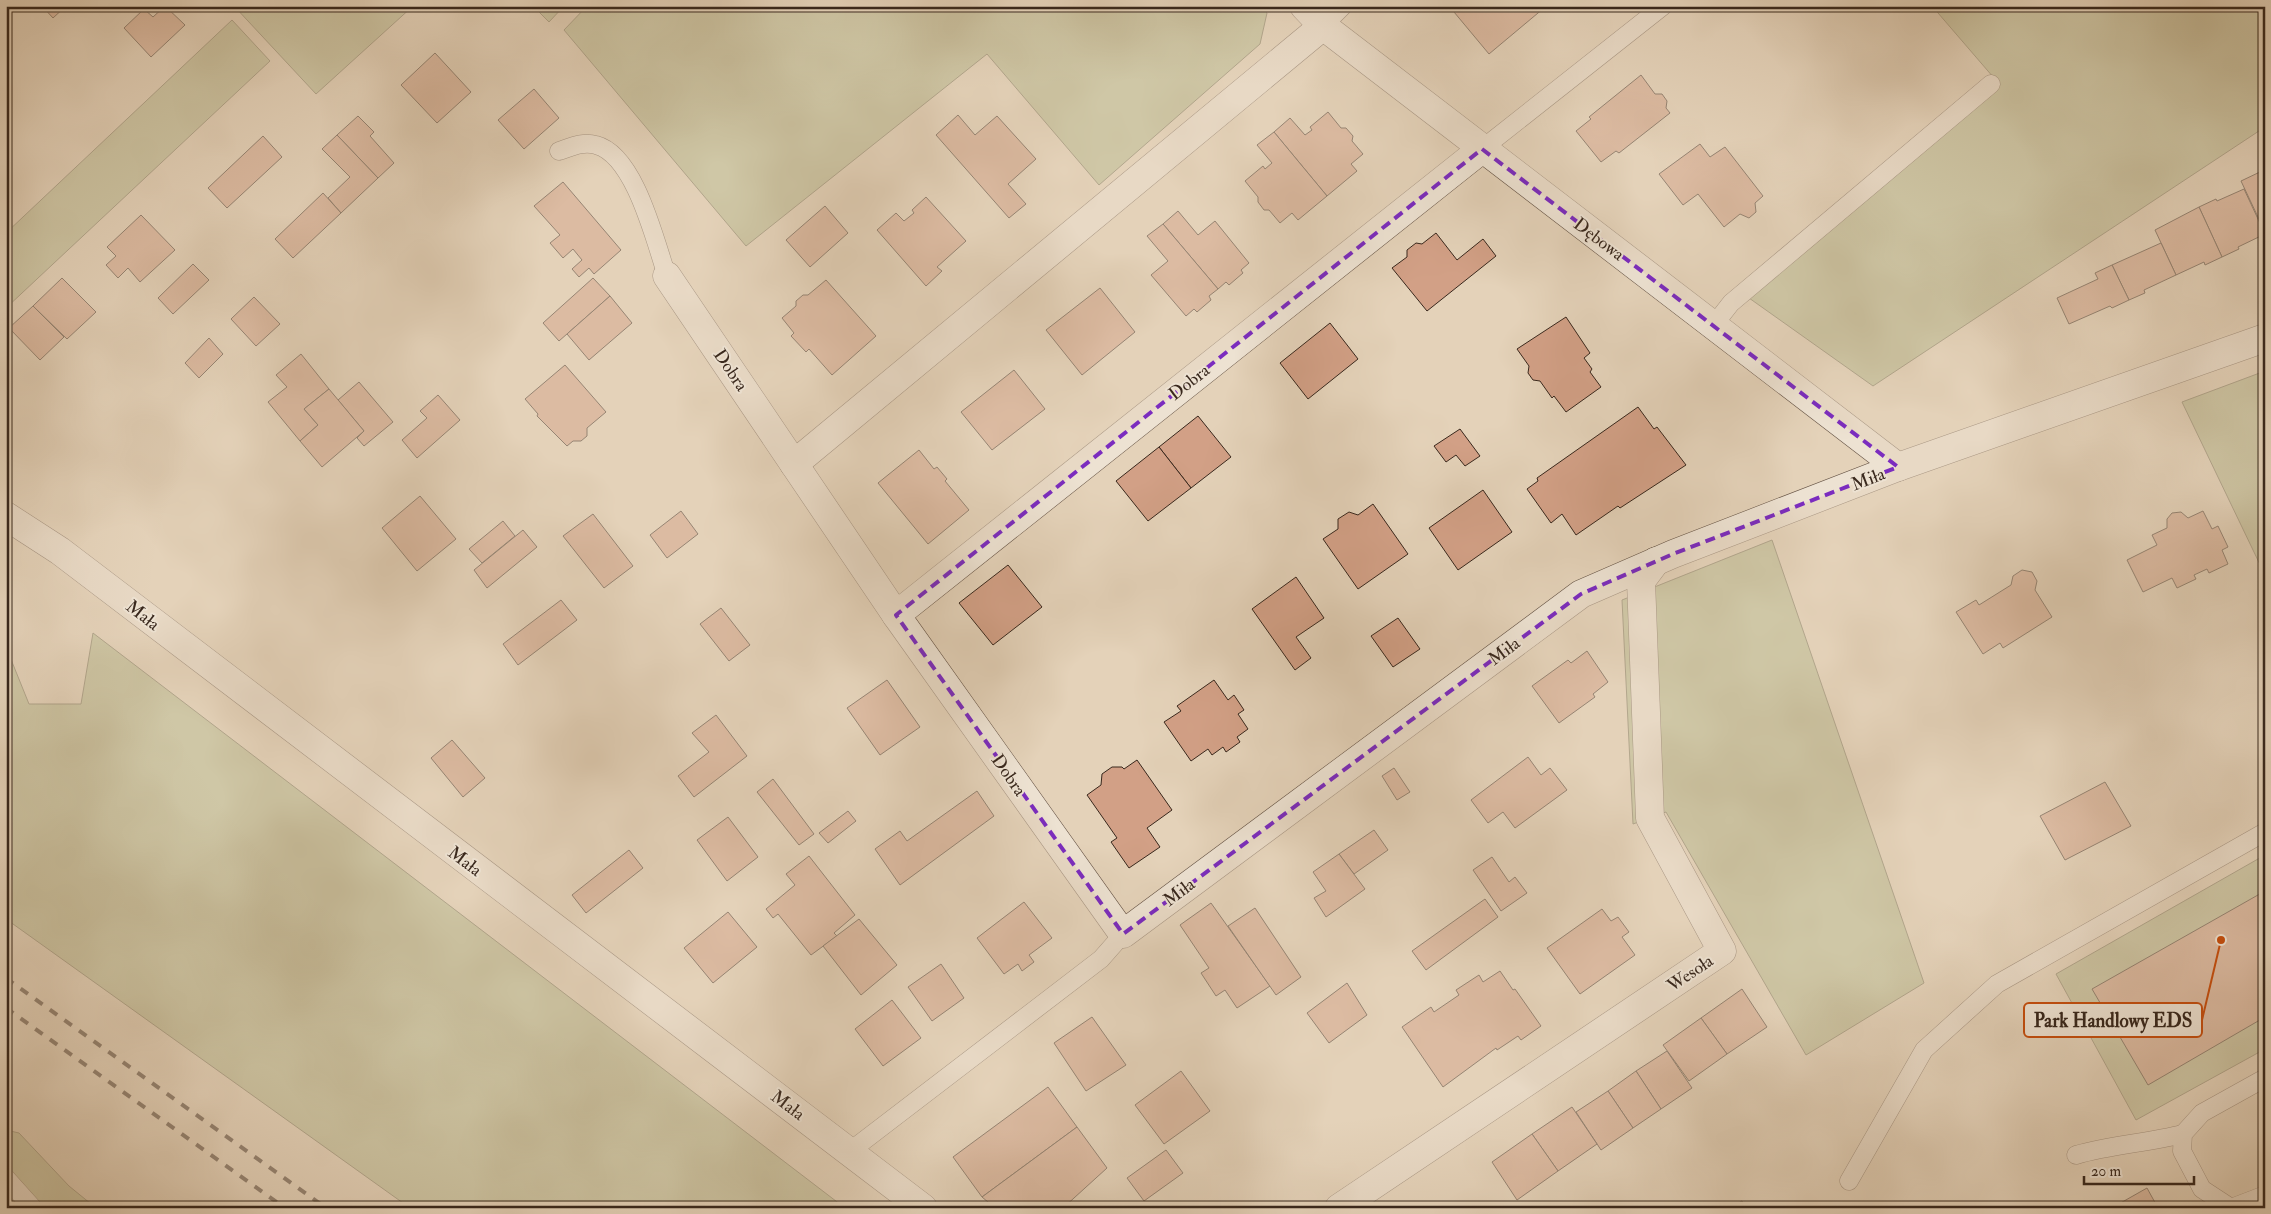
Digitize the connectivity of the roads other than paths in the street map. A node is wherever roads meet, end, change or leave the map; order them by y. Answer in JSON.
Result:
{"nodes":[{"id":1,"x":1304,"y":6,"type":"edge"},
{"id":2,"x":1343,"y":6,"type":"edge"},
{"id":3,"x":1663,"y":6,"type":"edge"},
{"id":4,"x":1323,"y":26,"type":"junction"},
{"id":5,"x":1991,"y":84,"type":"dead end"},
{"id":6,"x":1482,"y":149,"type":"junction"},
{"id":7,"x":559,"y":151,"type":"dead end"},
{"id":8,"x":667,"y":276,"type":"joint"},
{"id":9,"x":1713,"y":326,"type":"junction"},
{"id":10,"x":2265,"y":338,"type":"edge"},
{"id":11,"x":794,"y":464,"type":"junction"},
{"id":12,"x":1898,"y":467,"type":"junction"},
{"id":13,"x":6,"y":516,"type":"edge"},
{"id":14,"x":1656,"y":561,"type":"junction"},
{"id":15,"x":896,"y":615,"type":"junction"},
{"id":16,"x":2265,"y":832,"type":"edge"},
{"id":17,"x":1123,"y":934,"type":"junction"},
{"id":18,"x":2265,"y":1078,"type":"edge"},
{"id":19,"x":2182,"y":1134,"type":"junction"},
{"id":20,"x":849,"y":1152,"type":"junction"},
{"id":21,"x":2076,"y":1155,"type":"dead end"},
{"id":22,"x":6,"y":1178,"type":"edge"},
{"id":23,"x":1849,"y":1180,"type":"dead end"},
{"id":24,"x":2265,"y":1195,"type":"edge"},
{"id":25,"x":33,"y":1208,"type":"edge"},
{"id":26,"x":923,"y":1208,"type":"edge"},
{"id":27,"x":1339,"y":1208,"type":"edge"},
{"id":28,"x":2231,"y":1208,"type":"edge"}],
"edges":[{"from":1,"to":4,"type":"street","name":"Dębowa"},
{"from":2,"to":4,"type":"lane"},
{"from":3,"to":6,"type":"lane"},
{"from":4,"to":6,"type":"street","name":"Dębowa"},
{"from":4,"to":11,"type":"street"},
{"from":5,"to":9,"type":"lane"},
{"from":6,"to":9,"type":"street","name":"Dębowa"},
{"from":6,"to":15,"type":"street","name":"Dobra"},
{"from":7,"to":8,"type":"lane"},
{"from":8,"to":11,"type":"street","name":"Dobra"},
{"from":9,"to":12,"type":"street","name":"Dębowa"},
{"from":10,"to":12,"type":"street","name":"Miła"},
{"from":11,"to":15,"type":"street","name":"Dobra"},
{"from":12,"to":14,"type":"street","name":"Miła"},
{"from":13,"to":20,"type":"street","name":"Mała"},
{"from":14,"to":17,"type":"street","name":"Miła"},
{"from":14,"to":27,"type":"street","name":"Wesoła"},
{"from":15,"to":17,"type":"street","name":"Dobra"},
{"from":16,"to":23,"type":"lane"},
{"from":17,"to":20,"type":"lane","name":"Miła"},
{"from":18,"to":19,"type":"lane"},
{"from":19,"to":21,"type":"lane"},
{"from":19,"to":28,"type":"lane"},
{"from":20,"to":26,"type":"street","name":"Mała"},
{"from":22,"to":25,"type":"lane"},
{"from":24,"to":28,"type":"lane"}]}
